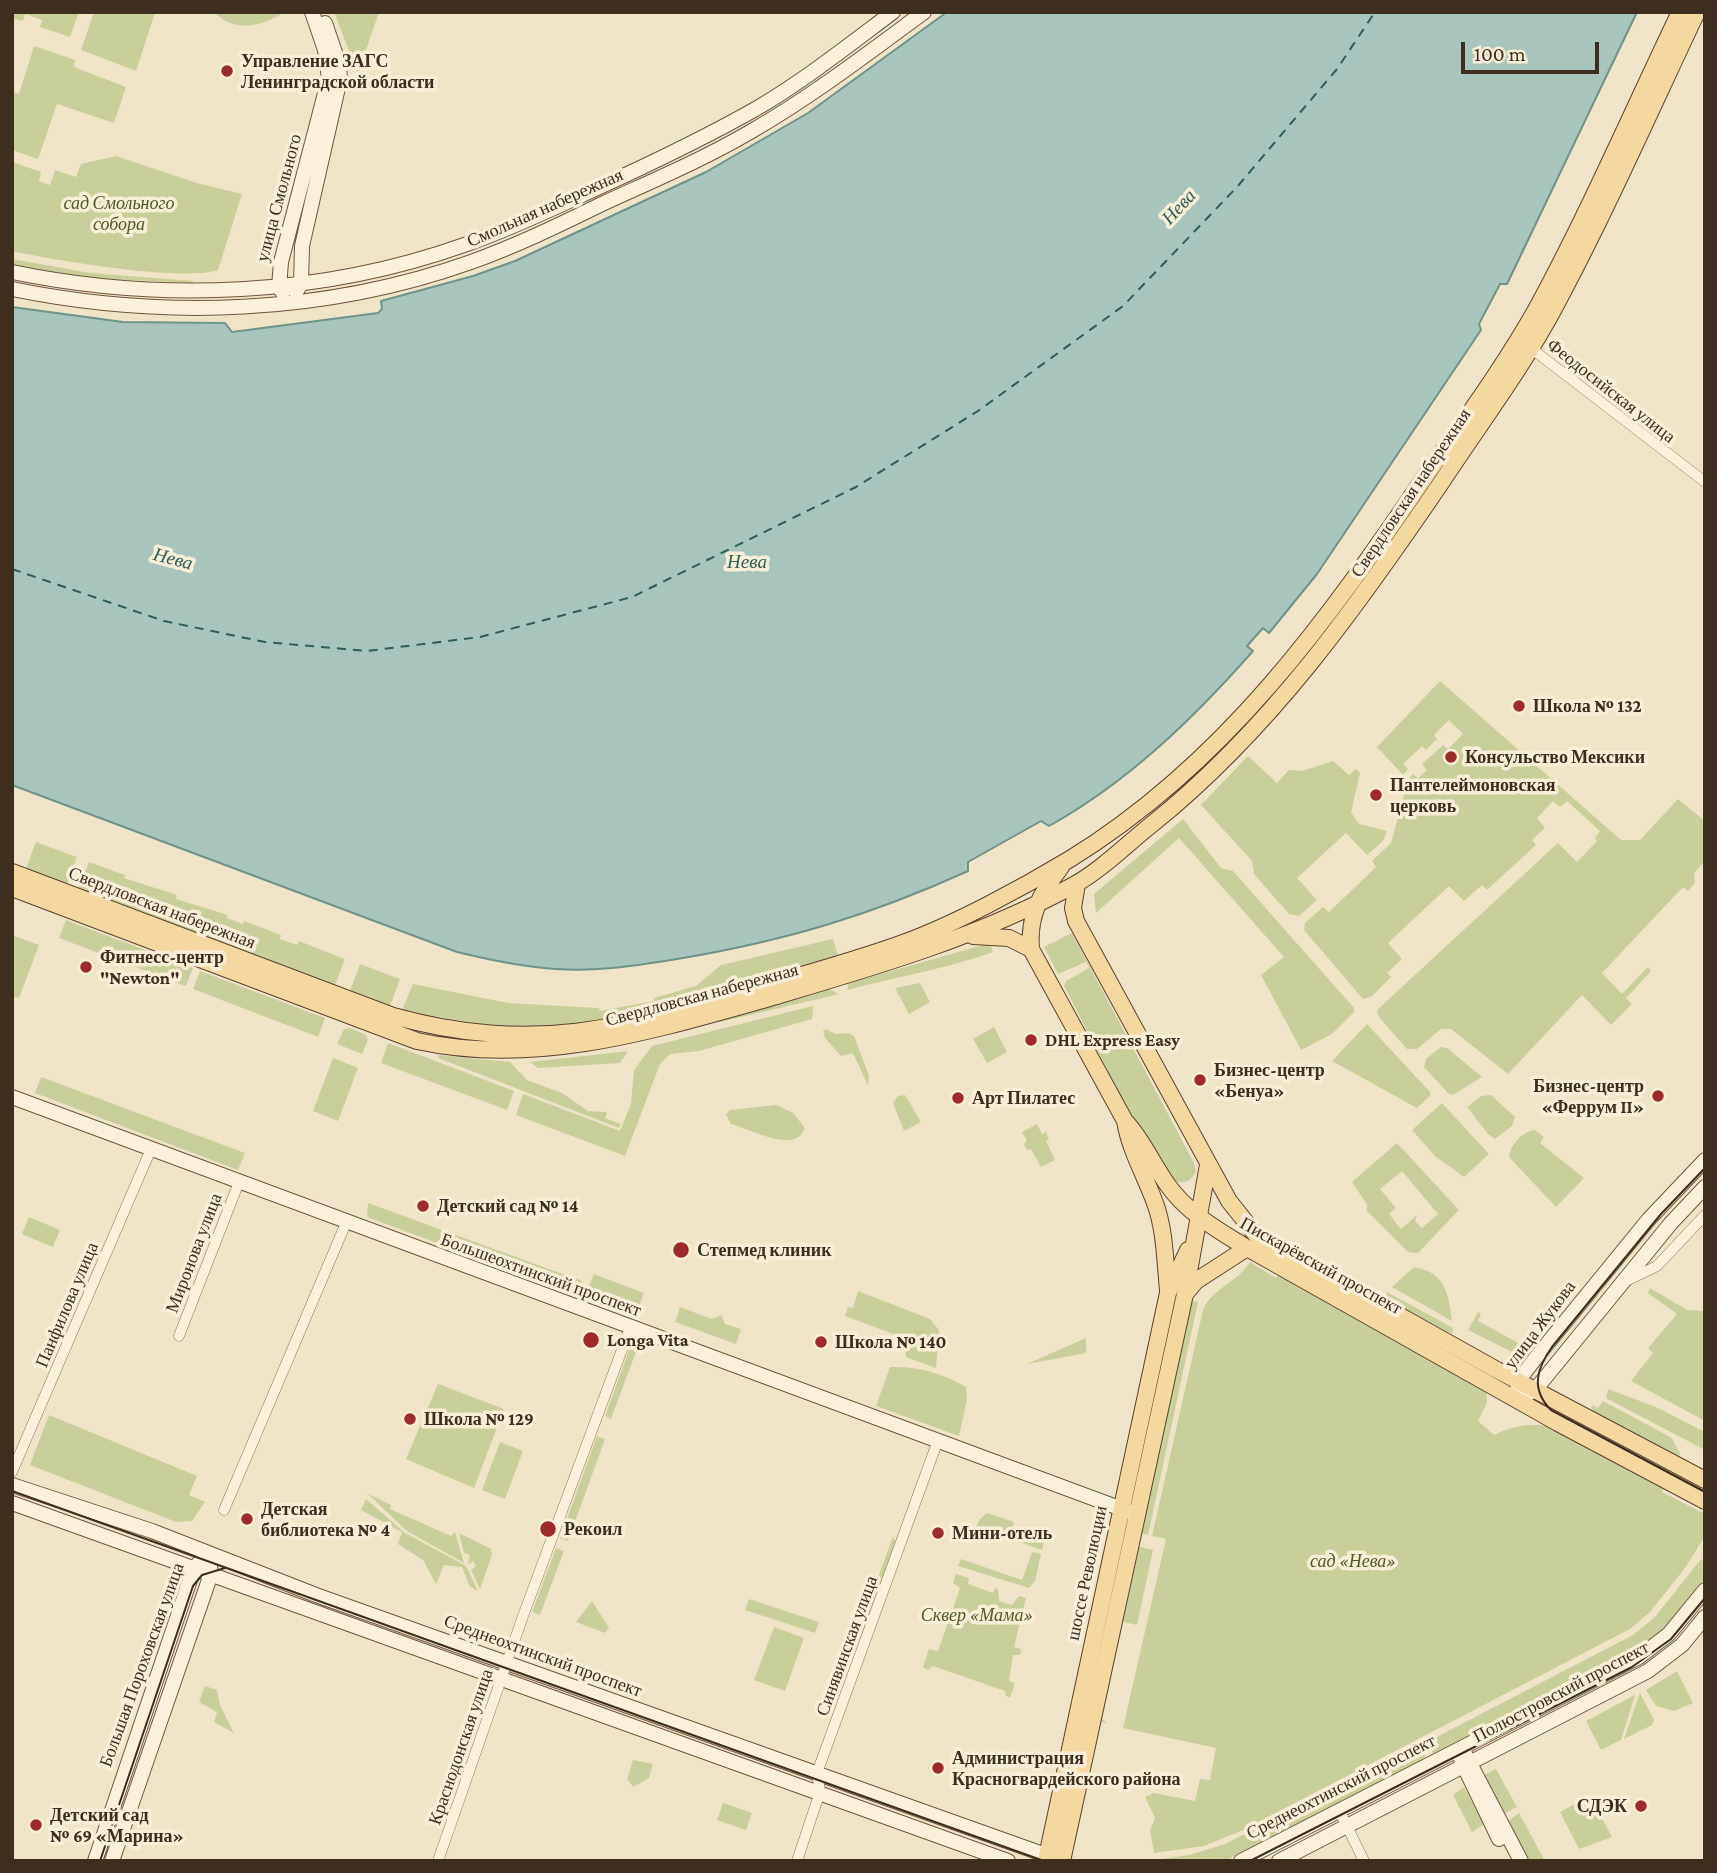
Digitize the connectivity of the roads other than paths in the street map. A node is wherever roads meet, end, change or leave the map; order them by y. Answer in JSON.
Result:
{"nodes":[{"id":1,"x":312,"y":12,"type":"edge"},
{"id":2,"x":321,"y":12,"type":"edge"},
{"id":3,"x":893,"y":12,"type":"edge"},
{"id":4,"x":924,"y":12,"type":"edge"},
{"id":5,"x":1680,"y":12,"type":"edge"},
{"id":6,"x":1697,"y":12,"type":"edge"},
{"id":7,"x":12,"y":272,"type":"edge"},
{"id":8,"x":301,"y":284,"type":"junction"},
{"id":9,"x":279,"y":287,"type":"junction"},
{"id":10,"x":12,"y":289,"type":"edge"},
{"id":11,"x":291,"y":302,"type":"junction"},
{"id":12,"x":1532,"y":349,"type":"junction"},
{"id":13,"x":1705,"y":482,"type":"edge"},
{"id":14,"x":1065,"y":862,"type":"junction"},
{"id":15,"x":12,"y":872,"type":"edge"},
{"id":16,"x":1077,"y":884,"type":"junction"},
{"id":17,"x":12,"y":887,"type":"edge"},
{"id":18,"x":1038,"y":901,"type":"junction"},
{"id":19,"x":982,"y":905,"type":"junction"},
{"id":20,"x":1076,"y":922,"type":"junction"},
{"id":21,"x":967,"y":936,"type":"junction"},
{"id":22,"x":1031,"y":949,"type":"junction"},
{"id":23,"x":12,"y":1097,"type":"edge"},
{"id":24,"x":1125,"y":1121,"type":"junction"},
{"id":25,"x":150,"y":1149,"type":"junction"},
{"id":26,"x":1705,"y":1160,"type":"edge"},
{"id":27,"x":1208,"y":1165,"type":"junction"},
{"id":28,"x":239,"y":1182,"type":"junction"},
{"id":29,"x":1705,"y":1187,"type":"edge"},
{"id":30,"x":1705,"y":1214,"type":"edge"},
{"id":31,"x":1199,"y":1217,"type":"junction"},
{"id":32,"x":346,"y":1223,"type":"junction"},
{"id":33,"x":1214,"y":1228,"type":"junction"},
{"id":34,"x":1194,"y":1242,"type":"junction"},
{"id":35,"x":1252,"y":1242,"type":"junction"},
{"id":36,"x":1623,"y":1282,"type":"junction"},
{"id":37,"x":1168,"y":1293,"type":"junction"},
{"id":38,"x":1185,"y":1294,"type":"junction"},
{"id":39,"x":630,"y":1328,"type":"junction"},
{"id":40,"x":179,"y":1336,"type":"dead end"},
{"id":41,"x":1518,"y":1381,"type":"junction"},
{"id":42,"x":1535,"y":1390,"type":"junction"},
{"id":43,"x":1518,"y":1398,"type":"junction"},
{"id":44,"x":937,"y":1443,"type":"junction"},
{"id":45,"x":12,"y":1472,"type":"edge"},
{"id":46,"x":1705,"y":1480,"type":"edge"},
{"id":47,"x":12,"y":1485,"type":"edge"},
{"id":48,"x":1705,"y":1501,"type":"edge"},
{"id":49,"x":12,"y":1503,"type":"edge"},
{"id":50,"x":224,"y":1510,"type":"dead end"},
{"id":51,"x":1128,"y":1512,"type":"junction"},
{"id":52,"x":208,"y":1554,"type":"junction"},
{"id":53,"x":194,"y":1567,"type":"junction"},
{"id":54,"x":211,"y":1574,"type":"junction"},
{"id":55,"x":1705,"y":1590,"type":"edge"},
{"id":56,"x":1705,"y":1617,"type":"edge"},
{"id":57,"x":506,"y":1663,"type":"junction"},
{"id":58,"x":500,"y":1680,"type":"junction"},
{"id":59,"x":1459,"y":1748,"type":"junction"},
{"id":60,"x":1466,"y":1764,"type":"junction"},
{"id":61,"x":817,"y":1773,"type":"junction"},
{"id":62,"x":820,"y":1792,"type":"junction"},
{"id":63,"x":1339,"y":1811,"type":"junction"},
{"id":64,"x":1346,"y":1825,"type":"junction"},
{"id":65,"x":1054,"y":1860,"type":"edge"},
{"id":66,"x":95,"y":1861,"type":"edge"},
{"id":67,"x":112,"y":1861,"type":"edge"},
{"id":68,"x":438,"y":1861,"type":"edge"},
{"id":69,"x":797,"y":1861,"type":"edge"},
{"id":70,"x":1007,"y":1861,"type":"edge"},
{"id":71,"x":1241,"y":1861,"type":"edge"},
{"id":72,"x":1279,"y":1861,"type":"edge"},
{"id":73,"x":1364,"y":1861,"type":"edge"},
{"id":74,"x":1510,"y":1861,"type":"edge"},
{"id":75,"x":1521,"y":1861,"type":"edge"}],
"edges":[{"from":1,"to":9,"type":"main road","name":"улица Смольного"},
{"from":2,"to":8,"type":"main road","name":"улица Смольного"},
{"from":3,"to":8,"type":"main road","name":"Смольная набережная"},
{"from":4,"to":11,"type":"main road","name":"Смольная набережная"},
{"from":5,"to":14,"type":"main road","name":"Свердловская набережная"},
{"from":6,"to":12,"type":"main road","name":"Свердловская набережная"},
{"from":7,"to":9,"type":"main road","name":"Смольная набережная"},
{"from":8,"to":9,"type":"main road","name":"Смольная набережная"},
{"from":8,"to":11,"type":"main road","name":"улица Смольного"},
{"from":9,"to":11,"type":"main road","name":"улица Смольного"},
{"from":10,"to":11,"type":"main road","name":"Смольная набережная"},
{"from":12,"to":13,"type":"street","name":"Феодосийская улица"},
{"from":12,"to":16,"type":"main road","name":"Свердловская набережная"},
{"from":14,"to":18,"type":"main road","name":"Свердловская набережная"},
{"from":14,"to":19,"type":"main road","name":"Свердловская набережная"},
{"from":15,"to":19,"type":"main road","name":"Свердловская набережная"},
{"from":16,"to":18,"type":"main road","name":"Свердловская набережная"},
{"from":16,"to":20,"type":"main road","name":"Пискарёвский проспект"},
{"from":17,"to":21,"type":"main road","name":"Свердловская набережная"},
{"from":18,"to":19,"type":"main road","name":"Свердловская набережная"},
{"from":18,"to":20,"type":"main road","name":"Пискарёвский проспект"},
{"from":18,"to":21,"type":"main road","name":"Свердловская набережная"},
{"from":18,"to":22,"type":"main road"},
{"from":20,"to":27,"type":"main road","name":"Пискарёвский проспект"},
{"from":21,"to":22,"type":"main road"},
{"from":22,"to":24,"type":"main road","name":"Пискарёвский проспект"},
{"from":23,"to":25,"type":"main road","name":"Большеохтинский проспект"},
{"from":24,"to":31,"type":"main road","name":"Пискарёвский проспект"},
{"from":24,"to":37,"type":"main road","name":"шоссе Революции"},
{"from":25,"to":28,"type":"main road","name":"Большеохтинский проспект"},
{"from":25,"to":45,"type":"street","name":"Панфилова улица"},
{"from":26,"to":41,"type":"main road","name":"улица Жукова"},
{"from":27,"to":31,"type":"main road","name":"шоссе Революции"},
{"from":27,"to":35,"type":"main road","name":"Пискарёвский проспект"},
{"from":28,"to":32,"type":"main road","name":"Большеохтинский проспект"},
{"from":28,"to":40,"type":"street","name":"Миронова улица"},
{"from":29,"to":36,"type":"main road","name":"улица Жукова"},
{"from":30,"to":36,"type":"street"},
{"from":31,"to":33,"type":"main road","name":"Пискарёвский проспект"},
{"from":31,"to":34,"type":"main road","name":"шоссе Революции"},
{"from":32,"to":39,"type":"main road","name":"Большеохтинский проспект"},
{"from":32,"to":50,"type":"street"},
{"from":33,"to":34,"type":"main road","name":"шоссе Революции"},
{"from":33,"to":35,"type":"main road","name":"Пискарёвский проспект"},
{"from":34,"to":37,"type":"main road","name":"шоссе Революции"},
{"from":34,"to":38,"type":"main road","name":"шоссе Революции"},
{"from":35,"to":38,"type":"main road"},
{"from":35,"to":41,"type":"main road","name":"Пискарёвский проспект"},
{"from":35,"to":43,"type":"main road","name":"Пискарёвский проспект"},
{"from":36,"to":42,"type":"main road","name":"улица Жукова"},
{"from":37,"to":51,"type":"main road","name":"шоссе Революции"},
{"from":38,"to":51,"type":"main road","name":"шоссе Революции"},
{"from":39,"to":44,"type":"main road","name":"Большеохтинский проспект"},
{"from":39,"to":57,"type":"street","name":"Краснодонская улица"},
{"from":41,"to":42,"type":"main road","name":"Пискарёвский проспект"},
{"from":41,"to":43,"type":"main road","name":"улица Жукова"},
{"from":42,"to":43,"type":"main road","name":"улица Жукова"},
{"from":42,"to":46,"type":"main road","name":"Пискарёвский проспект"},
{"from":43,"to":48,"type":"main road","name":"Пискарёвский проспект"},
{"from":44,"to":51,"type":"main road","name":"Большеохтинский проспект"},
{"from":44,"to":61,"type":"street","name":"Синявинская улица"},
{"from":47,"to":52,"type":"main road","name":"Среднеохтинский проспект"},
{"from":49,"to":53,"type":"main road","name":"Среднеохтинский проспект"},
{"from":51,"to":65,"type":"main road","name":"шоссе Революции"},
{"from":52,"to":53,"type":"main road","name":"Большая Пороховская улица"},
{"from":52,"to":54,"type":"main road","name":"Большая Пороховская улица"},
{"from":52,"to":57,"type":"main road","name":"Среднеохтинский проспект"},
{"from":53,"to":54,"type":"main road","name":"Среднеохтинский проспект"},
{"from":53,"to":66,"type":"main road","name":"Большая Пороховская улица"},
{"from":54,"to":58,"type":"main road","name":"Среднеохтинский проспект"},
{"from":54,"to":67,"type":"main road","name":"Большая Пороховская улица"},
{"from":55,"to":59,"type":"main road","name":"Полюстровский проспект"},
{"from":56,"to":60,"type":"main road","name":"Полюстровский проспект"},
{"from":57,"to":58,"type":"street","name":"Краснодонская улица"},
{"from":57,"to":61,"type":"main road","name":"Среднеохтинский проспект"},
{"from":58,"to":62,"type":"main road","name":"Среднеохтинский проспект"},
{"from":58,"to":68,"type":"street","name":"Краснодонская улица"},
{"from":59,"to":60,"type":"main road"},
{"from":59,"to":63,"type":"main road","name":"Среднеохтинский проспект"},
{"from":60,"to":64,"type":"main road","name":"Среднеохтинский проспект"},
{"from":60,"to":74,"type":"main road"},
{"from":60,"to":75,"type":"main road"},
{"from":61,"to":62,"type":"street","name":"Синявинская улица"},
{"from":61,"to":65,"type":"main road","name":"Среднеохтинский проспект"},
{"from":62,"to":69,"type":"street","name":"Синявинская улица"},
{"from":62,"to":70,"type":"main road","name":"Среднеохтинский проспект"},
{"from":63,"to":64,"type":"street"},
{"from":63,"to":71,"type":"main road","name":"Среднеохтинский проспект"},
{"from":64,"to":72,"type":"main road","name":"Среднеохтинский проспект"},
{"from":64,"to":73,"type":"street"}]}
